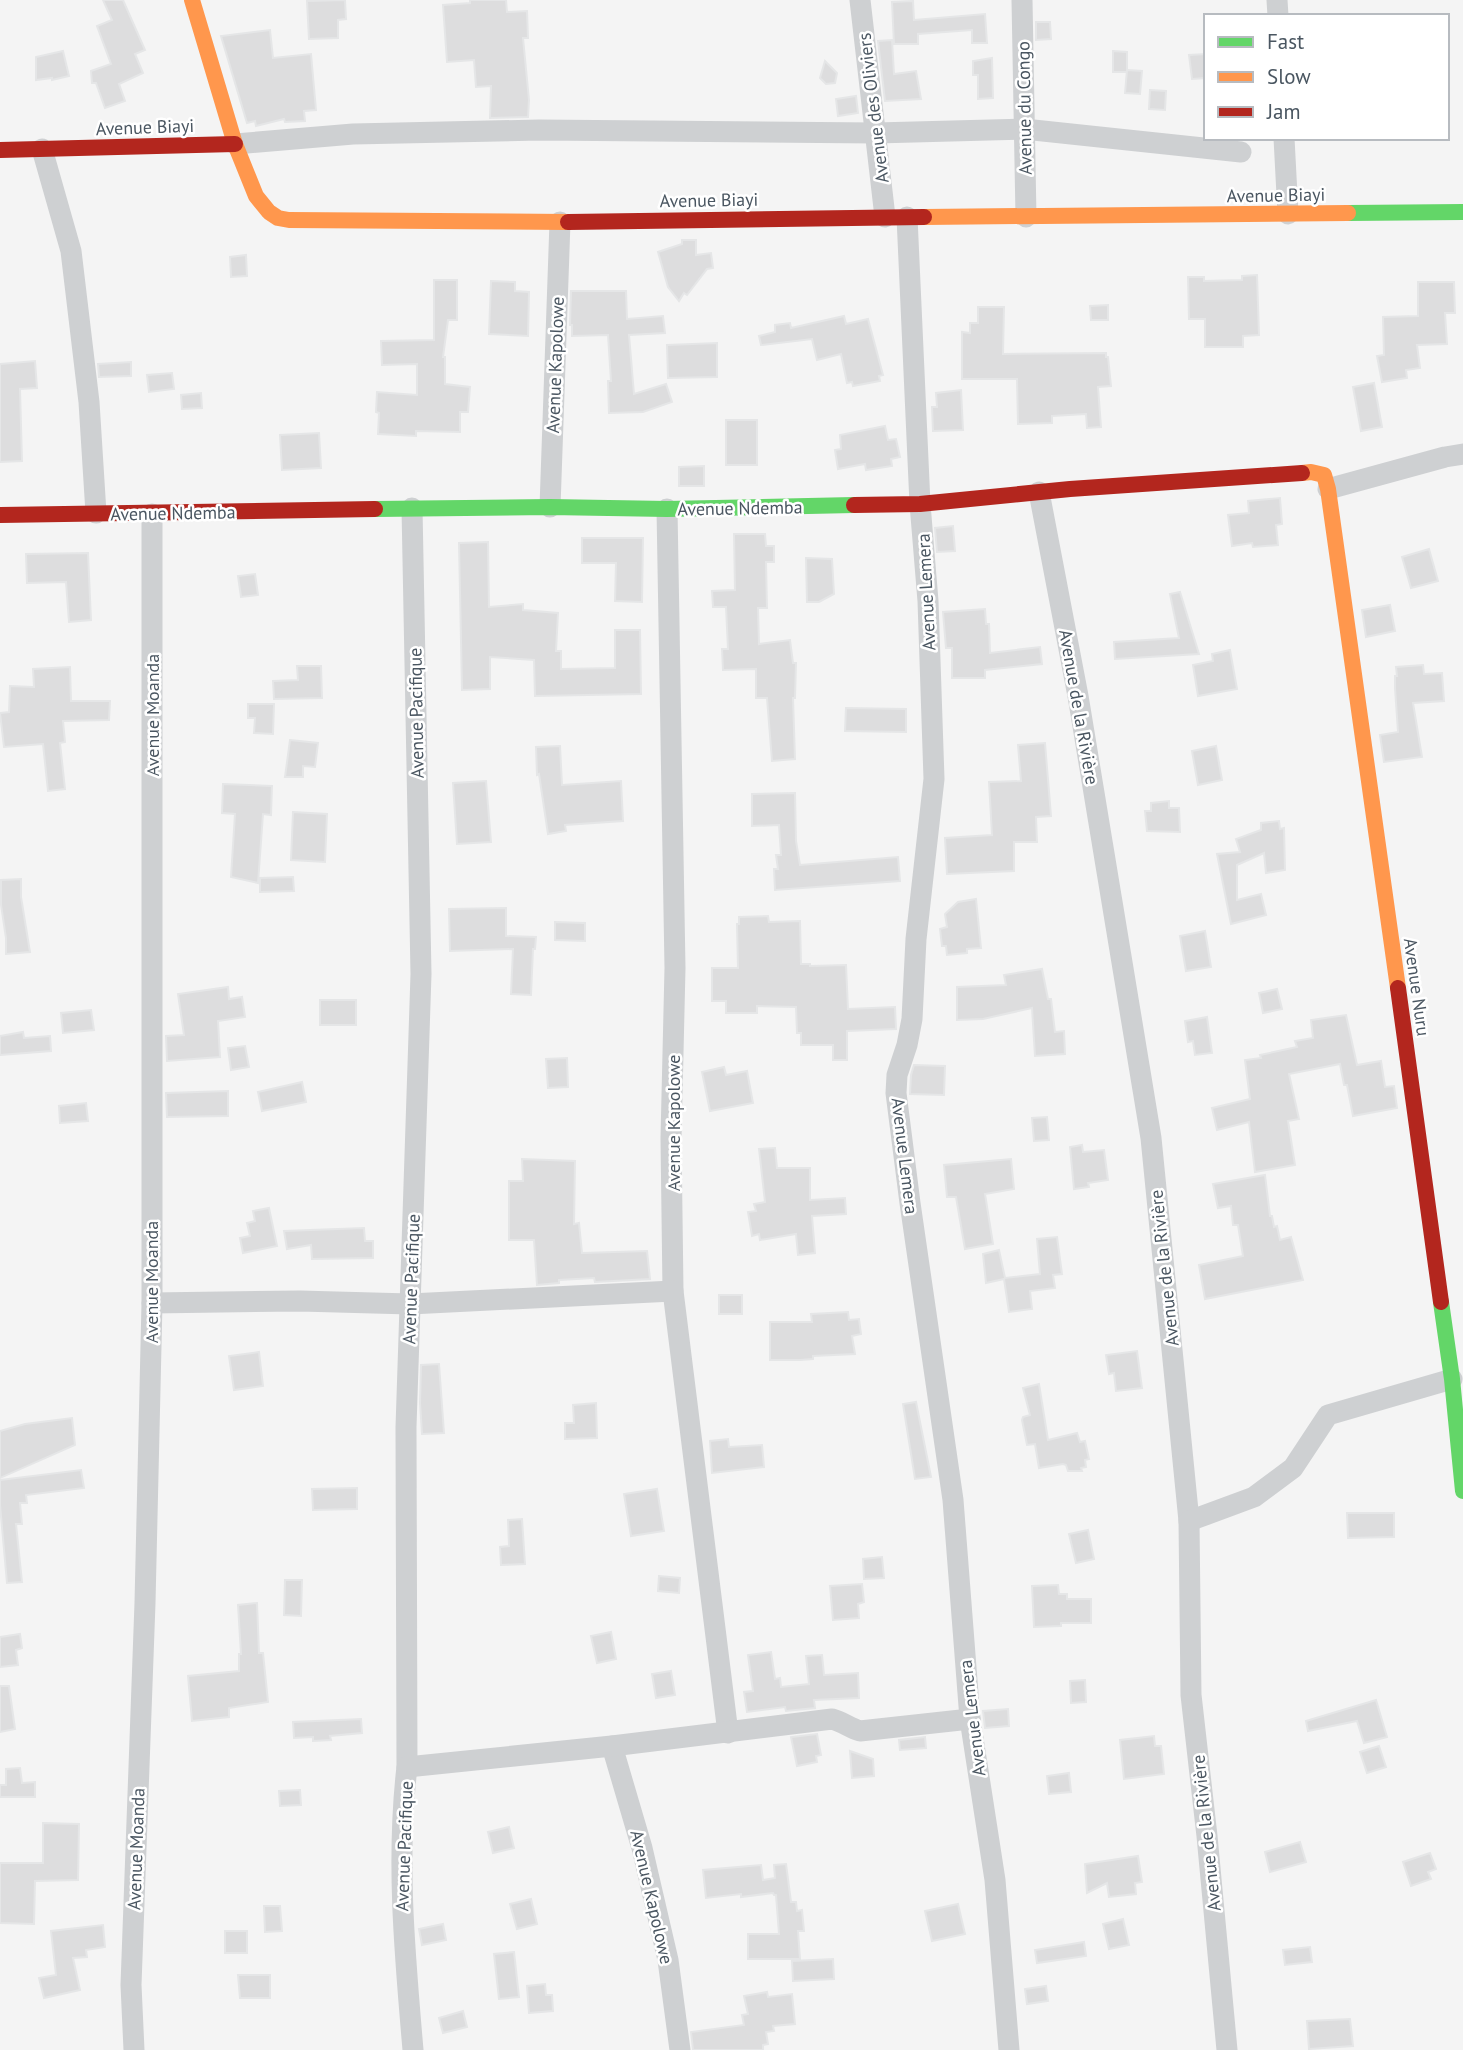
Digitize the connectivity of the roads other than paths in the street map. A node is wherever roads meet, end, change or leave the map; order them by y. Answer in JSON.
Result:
{"nodes":[{"id":1,"x":192,"y":0,"type":"edge"},
{"id":2,"x":860,"y":0,"type":"edge"},
{"id":3,"x":1021,"y":0,"type":"edge"},
{"id":4,"x":1024,"y":129,"type":"junction"},
{"id":5,"x":876,"y":133,"type":"junction"},
{"id":6,"x":1284,"y":140,"type":"edge"},
{"id":7,"x":235,"y":144,"type":"junction"},
{"id":8,"x":42,"y":149,"type":"junction"},
{"id":9,"x":0,"y":150,"type":"edge"},
{"id":10,"x":1241,"y":152,"type":"dead end"},
{"id":11,"x":1463,"y":212,"type":"edge"},
{"id":12,"x":1288,"y":214,"type":"junction"},
{"id":13,"x":885,"y":217,"type":"junction"},
{"id":14,"x":907,"y":217,"type":"junction"},
{"id":15,"x":1026,"y":217,"type":"junction"},
{"id":16,"x":560,"y":222,"type":"junction"},
{"id":17,"x":1463,"y":454,"type":"edge"},
{"id":18,"x":1328,"y":489,"type":"junction"},
{"id":19,"x":1039,"y":492,"type":"junction"},
{"id":20,"x":920,"y":504,"type":"junction"},
{"id":21,"x":550,"y":507,"type":"junction"},
{"id":22,"x":412,"y":508,"type":"junction"},
{"id":23,"x":667,"y":509,"type":"junction"},
{"id":24,"x":96,"y":513,"type":"junction"},
{"id":25,"x":152,"y":514,"type":"junction"},
{"id":26,"x":0,"y":515,"type":"edge"},
{"id":27,"x":673,"y":1291,"type":"junction"},
{"id":28,"x":152,"y":1303,"type":"junction"},
{"id":29,"x":410,"y":1304,"type":"junction"},
{"id":30,"x":1452,"y":1379,"type":"junction"},
{"id":31,"x":1463,"y":1491,"type":"edge"},
{"id":32,"x":1189,"y":1521,"type":"junction"},
{"id":33,"x":970,"y":1719,"type":"junction"},
{"id":34,"x":728,"y":1733,"type":"junction"},
{"id":35,"x":612,"y":1746,"type":"junction"},
{"id":36,"x":407,"y":1767,"type":"junction"},
{"id":37,"x":134,"y":2050,"type":"edge"},
{"id":38,"x":413,"y":2050,"type":"edge"},
{"id":39,"x":680,"y":2050,"type":"edge"},
{"id":40,"x":1009,"y":2050,"type":"edge"},
{"id":41,"x":1227,"y":2050,"type":"edge"}],
"edges":[{"from":1,"to":7,"type":"street"},
{"from":2,"to":5,"type":"street","name":"Avenue des Oliviers"},
{"from":3,"to":4,"type":"street","name":"Avenue du Congo"},
{"from":4,"to":5,"type":"street"},
{"from":4,"to":10,"type":"street"},
{"from":4,"to":15,"type":"street","name":"Avenue du Congo"},
{"from":5,"to":7,"type":"street"},
{"from":5,"to":13,"type":"street","name":"Avenue des Oliviers"},
{"from":6,"to":12,"type":"street"},
{"from":7,"to":8,"type":"street","name":"Avenue Biayi"},
{"from":7,"to":16,"type":"street","name":"Avenue Biayi"},
{"from":8,"to":9,"type":"street","name":"Avenue Biayi"},
{"from":8,"to":24,"type":"street"},
{"from":11,"to":12,"type":"street","name":"Avenue Biayi"},
{"from":12,"to":15,"type":"street","name":"Avenue Biayi"},
{"from":13,"to":14,"type":"street","name":"Avenue Biayi"},
{"from":13,"to":16,"type":"street","name":"Avenue Biayi"},
{"from":14,"to":15,"type":"street","name":"Avenue Biayi"},
{"from":14,"to":20,"type":"street","name":"Avenue Lemera"},
{"from":16,"to":21,"type":"street","name":"Avenue Kapolowe"},
{"from":17,"to":18,"type":"street"},
{"from":18,"to":19,"type":"street","name":"Avenue Ndemba"},
{"from":18,"to":30,"type":"street","name":"Avenue Nuru"},
{"from":19,"to":20,"type":"street","name":"Avenue Ndemba"},
{"from":19,"to":32,"type":"street","name":"Avenue de la Rivière"},
{"from":20,"to":23,"type":"street","name":"Avenue Ndemba"},
{"from":20,"to":33,"type":"street","name":"Avenue Lemera"},
{"from":21,"to":22,"type":"street","name":"Avenue Ndemba"},
{"from":21,"to":23,"type":"street","name":"Avenue Ndemba"},
{"from":22,"to":25,"type":"street","name":"Avenue Ndemba"},
{"from":22,"to":29,"type":"street","name":"Avenue Pacifique"},
{"from":23,"to":27,"type":"street","name":"Avenue Kapolowe"},
{"from":24,"to":25,"type":"street","name":"Avenue Ndemba"},
{"from":24,"to":26,"type":"street","name":"Avenue Ndemba"},
{"from":25,"to":28,"type":"street","name":"Avenue Moanda"},
{"from":27,"to":29,"type":"street"},
{"from":27,"to":34,"type":"street","name":"Avenue Kapolowe"},
{"from":28,"to":29,"type":"street"},
{"from":28,"to":37,"type":"street","name":"Avenue Moanda"},
{"from":29,"to":36,"type":"street","name":"Avenue Pacifique"},
{"from":30,"to":31,"type":"street","name":"Avenue Nuru"},
{"from":30,"to":32,"type":"street"},
{"from":32,"to":41,"type":"street","name":"Avenue de la Rivière"},
{"from":33,"to":34,"type":"street"},
{"from":33,"to":40,"type":"street","name":"Avenue Lemera"},
{"from":34,"to":35,"type":"street"},
{"from":35,"to":36,"type":"street"},
{"from":35,"to":39,"type":"street","name":"Avenue Kapolowe"},
{"from":36,"to":38,"type":"street","name":"Avenue Pacifique"}]}
